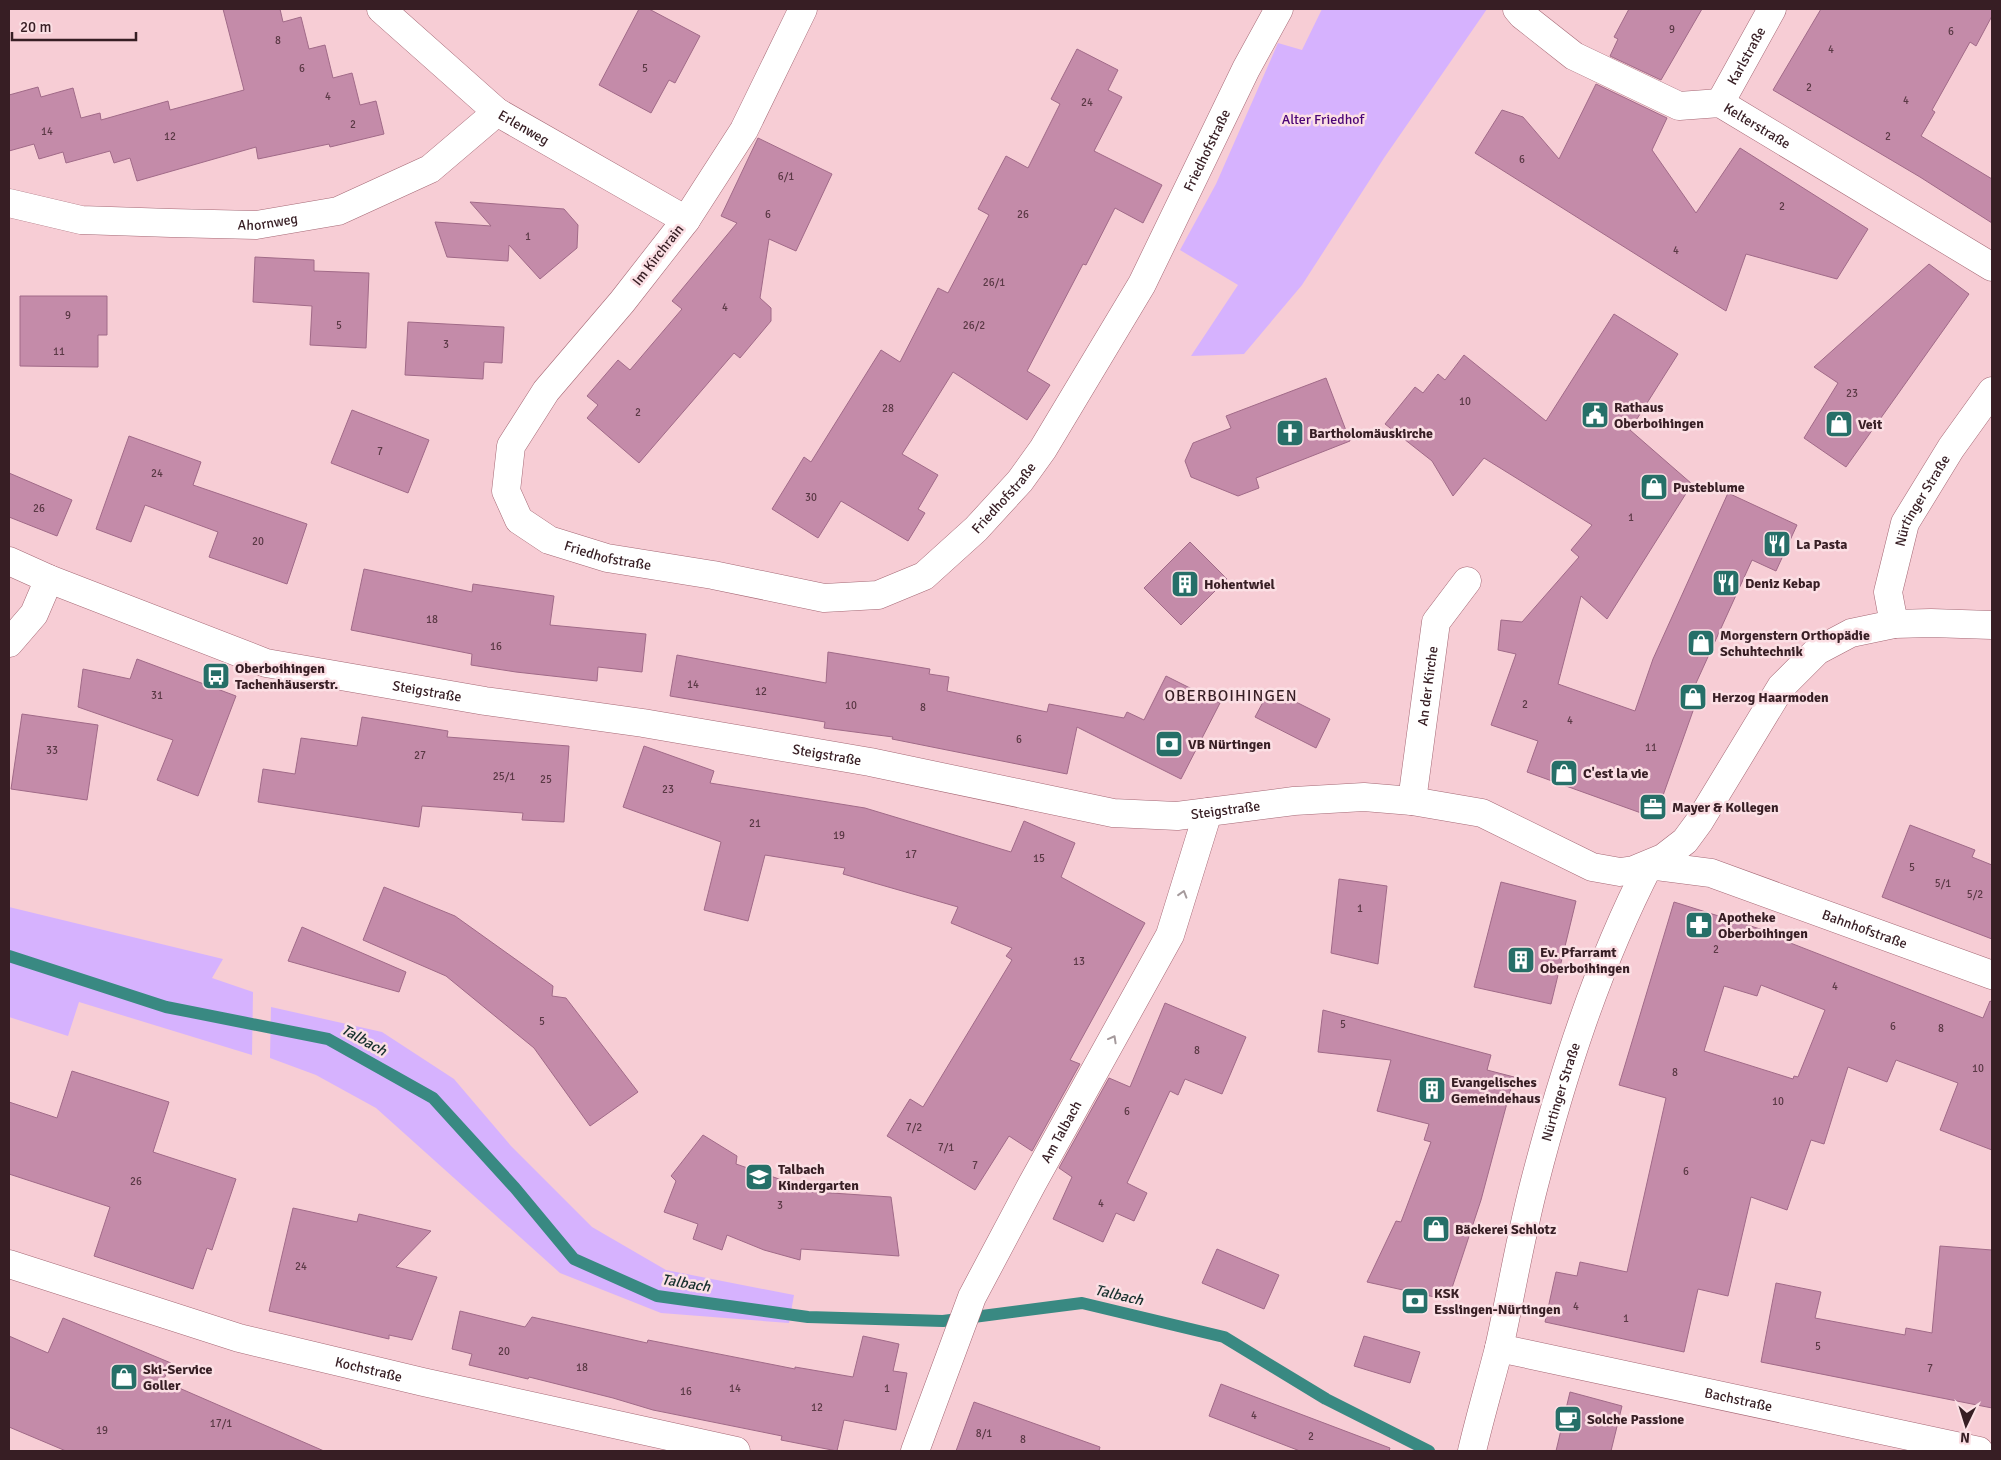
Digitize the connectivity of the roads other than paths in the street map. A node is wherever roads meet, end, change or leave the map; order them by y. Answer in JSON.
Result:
{"nodes":[{"id":1,"x":381,"y":9,"type":"edge"},
{"id":2,"x":803,"y":9,"type":"edge"},
{"id":3,"x":1279,"y":9,"type":"edge"},
{"id":4,"x":1517,"y":9,"type":"edge"},
{"id":5,"x":1772,"y":9,"type":"edge"},
{"id":6,"x":1720,"y":103,"type":"junction"},
{"id":7,"x":497,"y":112,"type":"junction"},
{"id":8,"x":9,"y":204,"type":"edge"},
{"id":9,"x":686,"y":220,"type":"junction"},
{"id":10,"x":1992,"y":267,"type":"edge"},
{"id":11,"x":1992,"y":391,"type":"edge"},
{"id":12,"x":506,"y":491,"type":"joint"},
{"id":13,"x":9,"y":561,"type":"edge"},
{"id":14,"x":49,"y":579,"type":"junction"},
{"id":15,"x":1467,"y":581,"type":"dead end"},
{"id":16,"x":1894,"y":624,"type":"junction"},
{"id":17,"x":1992,"y":625,"type":"edge"},
{"id":18,"x":9,"y":643,"type":"edge"},
{"id":19,"x":1412,"y":801,"type":"junction"},
{"id":20,"x":1208,"y":812,"type":"junction"},
{"id":21,"x":1649,"y":865,"type":"junction"},
{"id":22,"x":1992,"y":975,"type":"edge"},
{"id":23,"x":9,"y":1264,"type":"edge"},
{"id":24,"x":1499,"y":1348,"type":"junction"},
{"id":25,"x":1472,"y":1450,"type":"edge"},
{"id":26,"x":736,"y":1451,"type":"edge"},
{"id":27,"x":915,"y":1451,"type":"edge"},
{"id":28,"x":1979,"y":1451,"type":"edge"}],
"edges":[{"from":1,"to":7,"type":"street","name":"Erlenweg"},
{"from":2,"to":9,"type":"street","name":"Im Kirchrain"},
{"from":3,"to":12,"type":"street","name":"Friedhofstraße"},
{"from":4,"to":6,"type":"street","name":"Kelterstraße"},
{"from":5,"to":6,"type":"street","name":"Karlstraße"},
{"from":6,"to":10,"type":"street","name":"Kelterstraße"},
{"from":7,"to":8,"type":"street","name":"Ahornweg"},
{"from":7,"to":9,"type":"street","name":"Erlenweg"},
{"from":9,"to":12,"type":"street","name":"Im Kirchrain"},
{"from":11,"to":16,"type":"street","name":"Nürtinger Straße"},
{"from":13,"to":14,"type":"street","name":"Steigstraße"},
{"from":14,"to":18,"type":"street"},
{"from":14,"to":20,"type":"street","name":"Steigstraße"},
{"from":15,"to":19,"type":"street","name":"An der Kirche"},
{"from":16,"to":17,"type":"street"},
{"from":16,"to":21,"type":"street"},
{"from":19,"to":20,"type":"street","name":"Steigstraße"},
{"from":19,"to":21,"type":"street","name":"Steigstraße"},
{"from":27,"to":20,"type":"street","name":"Am Talbach","one_way":true},
{"from":21,"to":22,"type":"street","name":"Bahnhofstraße"},
{"from":21,"to":24,"type":"street","name":"Nürtinger Straße"},
{"from":23,"to":26,"type":"street","name":"Kochstraße"},
{"from":24,"to":25,"type":"street","name":"Nürtinger Straße"},
{"from":24,"to":28,"type":"street","name":"Bachstraße"}]}
